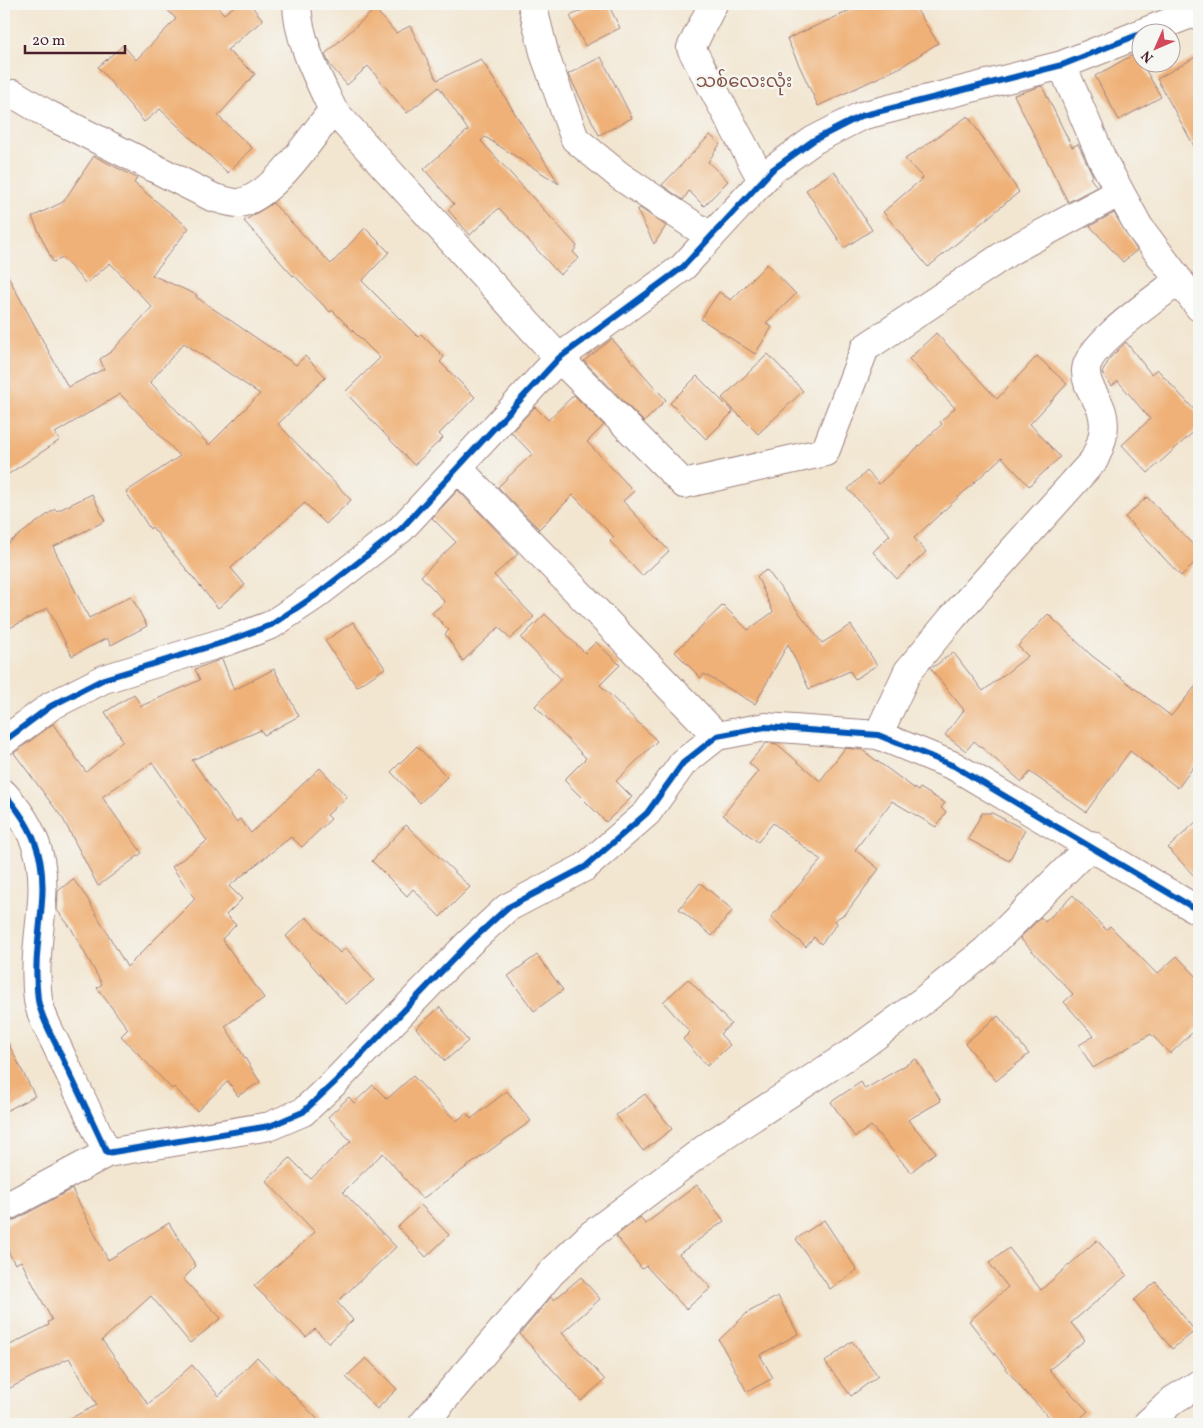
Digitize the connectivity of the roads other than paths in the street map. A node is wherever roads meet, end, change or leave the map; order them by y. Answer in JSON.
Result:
{"nodes":[{"id":1,"x":297,"y":4,"type":"edge"},
{"id":2,"x":532,"y":4,"type":"edge"},
{"id":3,"x":713,"y":4,"type":"edge"},
{"id":4,"x":1199,"y":11,"type":"edge"},
{"id":5,"x":1172,"y":12,"type":"edge"},
{"id":6,"x":1158,"y":22,"type":"edge"},
{"id":7,"x":1130,"y":38,"type":"edge"},
{"id":8,"x":1062,"y":65,"type":"junction"},
{"id":9,"x":7,"y":90,"type":"edge"},
{"id":10,"x":333,"y":110,"type":"junction"},
{"id":11,"x":762,"y":180,"type":"junction"},
{"id":12,"x":1120,"y":192,"type":"junction"},
{"id":13,"x":711,"y":237,"type":"junction"},
{"id":14,"x":1178,"y":282,"type":"junction"},
{"id":15,"x":1199,"y":307,"type":"edge"},
{"id":16,"x":559,"y":358,"type":"junction"},
{"id":17,"x":458,"y":468,"type":"junction"},
{"id":18,"x":717,"y":736,"type":"junction"},
{"id":19,"x":878,"y":736,"type":"junction"},
{"id":20,"x":4,"y":742,"type":"edge"},
{"id":21,"x":4,"y":794,"type":"edge"},
{"id":22,"x":1091,"y":845,"type":"junction"},
{"id":23,"x":1199,"y":911,"type":"edge"},
{"id":24,"x":107,"y":1154,"type":"junction"},
{"id":25,"x":4,"y":1208,"type":"edge"},
{"id":26,"x":1199,"y":1384,"type":"edge"},
{"id":27,"x":423,"y":1424,"type":"edge"},
{"id":28,"x":1147,"y":1424,"type":"edge"}],
"edges":[{"from":1,"to":10,"type":"street"},
{"from":2,"to":13,"type":"street"},
{"from":3,"to":11,"type":"street"},
{"from":4,"to":5,"type":"street"},
{"from":5,"to":6,"type":"street"},
{"from":7,"to":8,"type":"street"},
{"from":8,"to":11,"type":"street"},
{"from":8,"to":12,"type":"street"},
{"from":9,"to":10,"type":"street"},
{"from":10,"to":16,"type":"street"},
{"from":11,"to":13,"type":"street"},
{"from":12,"to":14,"type":"street"},
{"from":12,"to":16,"type":"street"},
{"from":13,"to":16,"type":"street"},
{"from":14,"to":15,"type":"street"},
{"from":14,"to":19,"type":"street"},
{"from":16,"to":17,"type":"street"},
{"from":17,"to":18,"type":"street"},
{"from":17,"to":20,"type":"street"},
{"from":18,"to":19,"type":"street"},
{"from":18,"to":24,"type":"street"},
{"from":19,"to":22,"type":"street"},
{"from":21,"to":24,"type":"street"},
{"from":22,"to":23,"type":"street"},
{"from":22,"to":27,"type":"street"},
{"from":24,"to":25,"type":"street"},
{"from":26,"to":28,"type":"street"}]}
